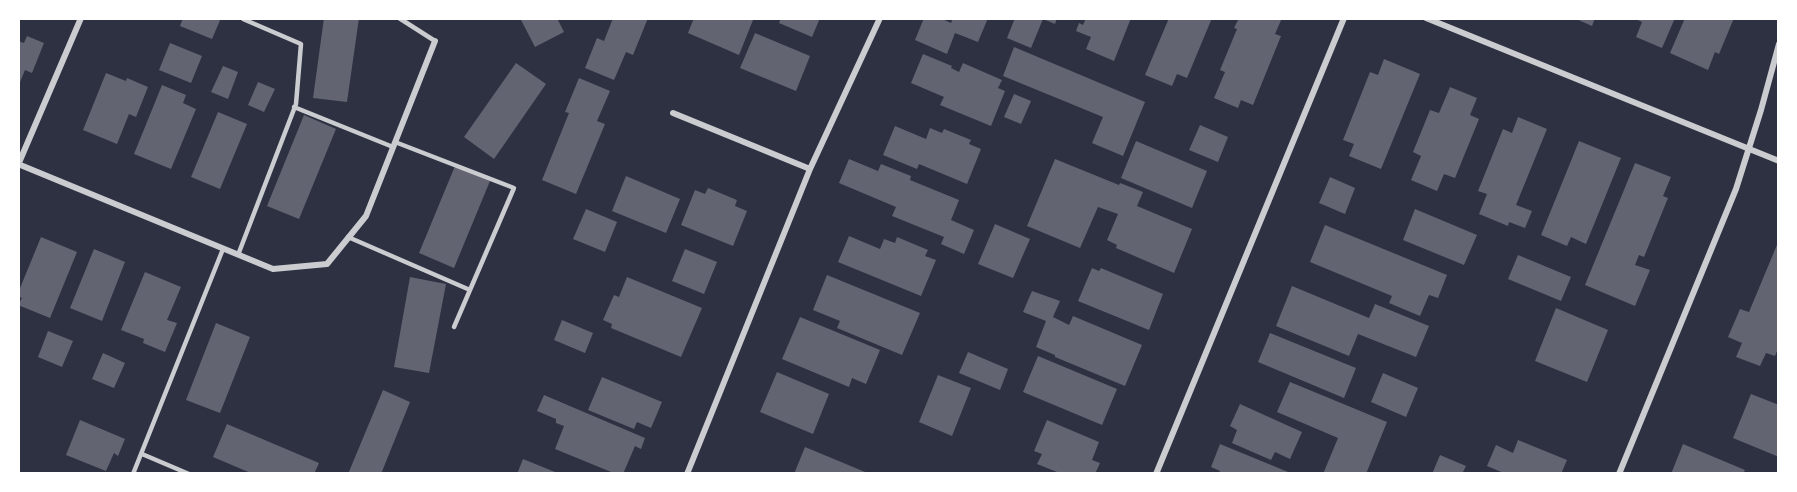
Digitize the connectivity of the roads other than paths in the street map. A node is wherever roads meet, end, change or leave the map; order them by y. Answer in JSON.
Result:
{"nodes":[{"id":1,"x":81,"y":18,"type":"edge"},
{"id":2,"x":399,"y":18,"type":"edge"},
{"id":3,"x":880,"y":18,"type":"edge"},
{"id":4,"x":1344,"y":18,"type":"edge"},
{"id":5,"x":1426,"y":18,"type":"edge"},
{"id":6,"x":243,"y":19,"type":"edge"},
{"id":7,"x":435,"y":41,"type":"joint"},
{"id":8,"x":1779,"y":44,"type":"edge"},
{"id":9,"x":294,"y":107,"type":"junction"},
{"id":10,"x":673,"y":113,"type":"dead end"},
{"id":11,"x":394,"y":145,"type":"junction"},
{"id":12,"x":1749,"y":149,"type":"junction"},
{"id":13,"x":1779,"y":161,"type":"edge"},
{"id":14,"x":18,"y":165,"type":"edge"},
{"id":15,"x":810,"y":170,"type":"junction"},
{"id":16,"x":348,"y":237,"type":"junction"},
{"id":17,"x":223,"y":249,"type":"junction"},
{"id":18,"x":238,"y":255,"type":"junction"},
{"id":19,"x":470,"y":290,"type":"junction"},
{"id":20,"x":454,"y":327,"type":"dead end"},
{"id":21,"x":142,"y":454,"type":"junction"},
{"id":22,"x":133,"y":474,"type":"edge"},
{"id":23,"x":189,"y":474,"type":"edge"},
{"id":24,"x":687,"y":474,"type":"edge"},
{"id":25,"x":1156,"y":474,"type":"edge"},
{"id":26,"x":1619,"y":474,"type":"edge"}],
"edges":[{"from":1,"to":14,"type":"street"},
{"from":2,"to":7,"type":"lane"},
{"from":3,"to":15,"type":"street"},
{"from":4,"to":25,"type":"street"},
{"from":5,"to":12,"type":"street"},
{"from":6,"to":9,"type":"lane"},
{"from":7,"to":11,"type":"street"},
{"from":8,"to":12,"type":"street"},
{"from":9,"to":11,"type":"lane"},
{"from":9,"to":18,"type":"lane"},
{"from":10,"to":15,"type":"street"},
{"from":11,"to":16,"type":"street"},
{"from":11,"to":19,"type":"lane"},
{"from":12,"to":13,"type":"street"},
{"from":12,"to":26,"type":"street"},
{"from":14,"to":17,"type":"street"},
{"from":15,"to":24,"type":"street"},
{"from":16,"to":18,"type":"street"},
{"from":16,"to":19,"type":"lane"},
{"from":17,"to":18,"type":"street"},
{"from":17,"to":21,"type":"lane"},
{"from":19,"to":20,"type":"lane"},
{"from":21,"to":22,"type":"lane"},
{"from":21,"to":23,"type":"lane"}]}
